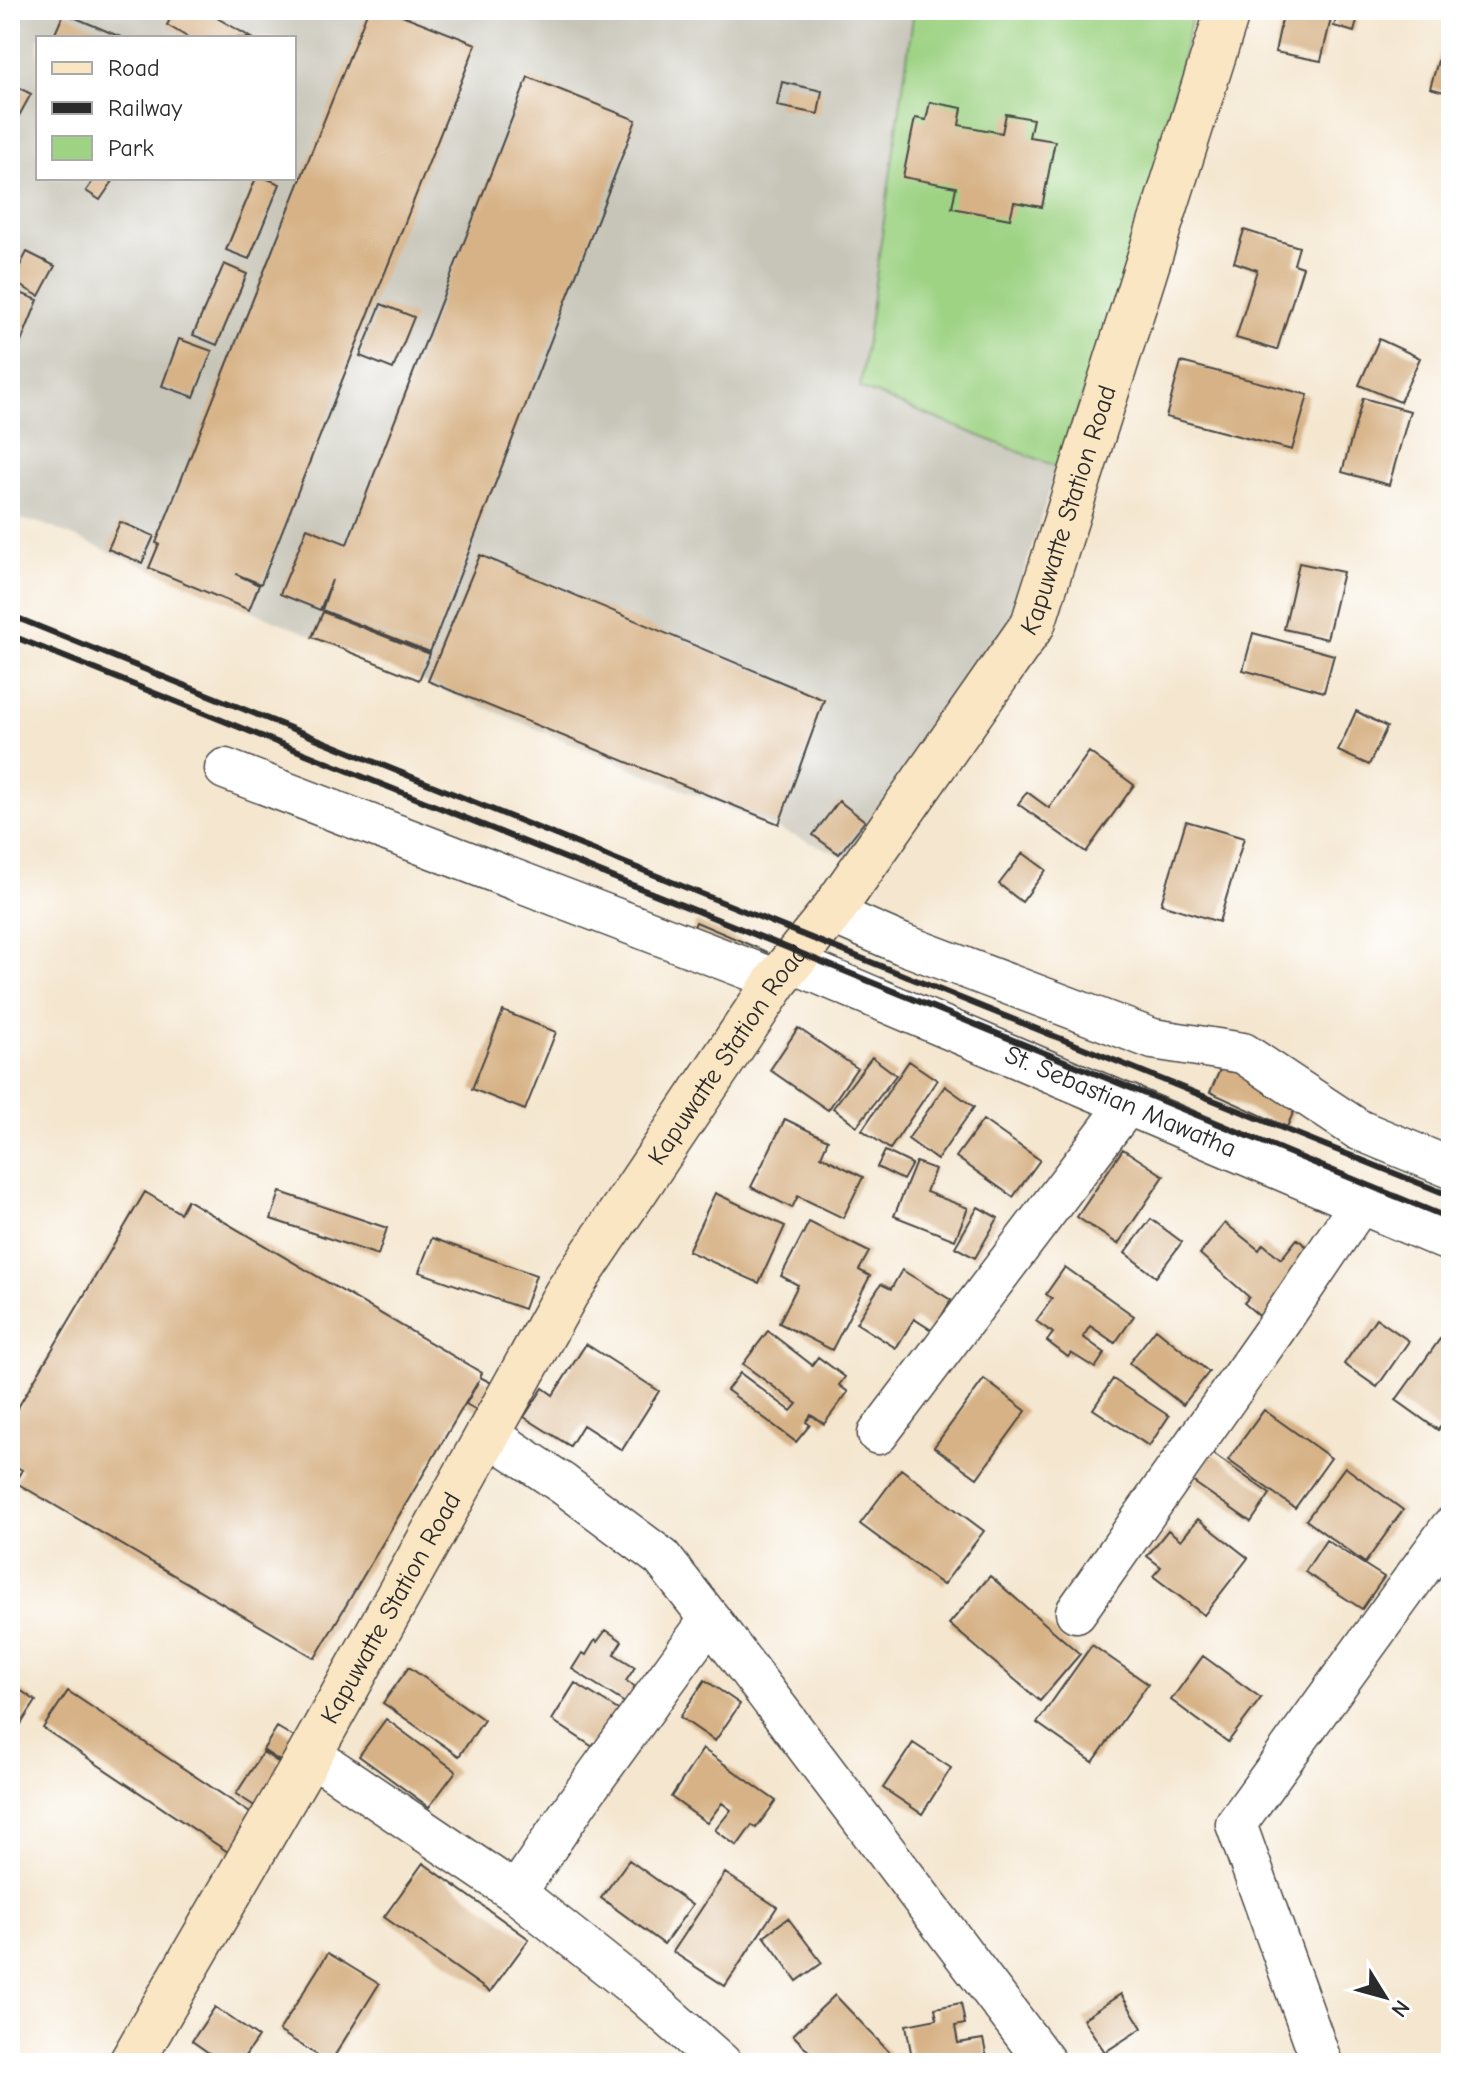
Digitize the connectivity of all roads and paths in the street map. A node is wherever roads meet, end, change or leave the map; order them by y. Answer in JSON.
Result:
{"nodes":[{"id":1,"x":1228,"y":10,"type":"edge"},
{"id":2,"x":225,"y":769,"type":"dead end"},
{"id":3,"x":831,"y":913,"type":"junction"},
{"id":4,"x":784,"y":971,"type":"junction"},
{"id":5,"x":1128,"y":1104,"type":"junction"},
{"id":6,"x":1451,"y":1168,"type":"edge"},
{"id":7,"x":1360,"y":1204,"type":"junction"},
{"id":8,"x":1451,"y":1242,"type":"edge"},
{"id":9,"x":488,"y":1434,"type":"junction"},
{"id":10,"x":878,"y":1434,"type":"dead end"},
{"id":11,"x":1451,"y":1527,"type":"edge"},
{"id":12,"x":1076,"y":1612,"type":"dead end"},
{"id":13,"x":710,"y":1619,"type":"junction"},
{"id":14,"x":310,"y":1754,"type":"junction"},
{"id":15,"x":516,"y":1893,"type":"junction"},
{"id":16,"x":131,"y":2063,"type":"edge"},
{"id":17,"x":721,"y":2063,"type":"edge"},
{"id":18,"x":1046,"y":2063,"type":"edge"},
{"id":19,"x":1322,"y":2063,"type":"edge"}],
"edges":[{"from":1,"to":3,"type":"street","name":"Kapuwatte Station Road"},
{"from":2,"to":4,"type":"street","name":"St. Sebastian Mawatha"},
{"from":3,"to":4,"type":"street","name":"Kapuwatte Station Road"},
{"from":3,"to":6,"type":"street"},
{"from":4,"to":5,"type":"street","name":"St. Sebastian Mawatha"},
{"from":4,"to":9,"type":"street","name":"Kapuwatte Station Road"},
{"from":5,"to":7,"type":"street","name":"St. Sebastian Mawatha"},
{"from":5,"to":10,"type":"street"},
{"from":7,"to":8,"type":"street","name":"St. Sebastian Mawatha"},
{"from":7,"to":12,"type":"street"},
{"from":9,"to":13,"type":"street"},
{"from":9,"to":14,"type":"street","name":"Kapuwatte Station Road"},
{"from":11,"to":19,"type":"street"},
{"from":13,"to":15,"type":"street"},
{"from":13,"to":18,"type":"street"},
{"from":14,"to":15,"type":"street"},
{"from":14,"to":16,"type":"street","name":"Kapuwatte Station Road"},
{"from":15,"to":17,"type":"street"}]}
